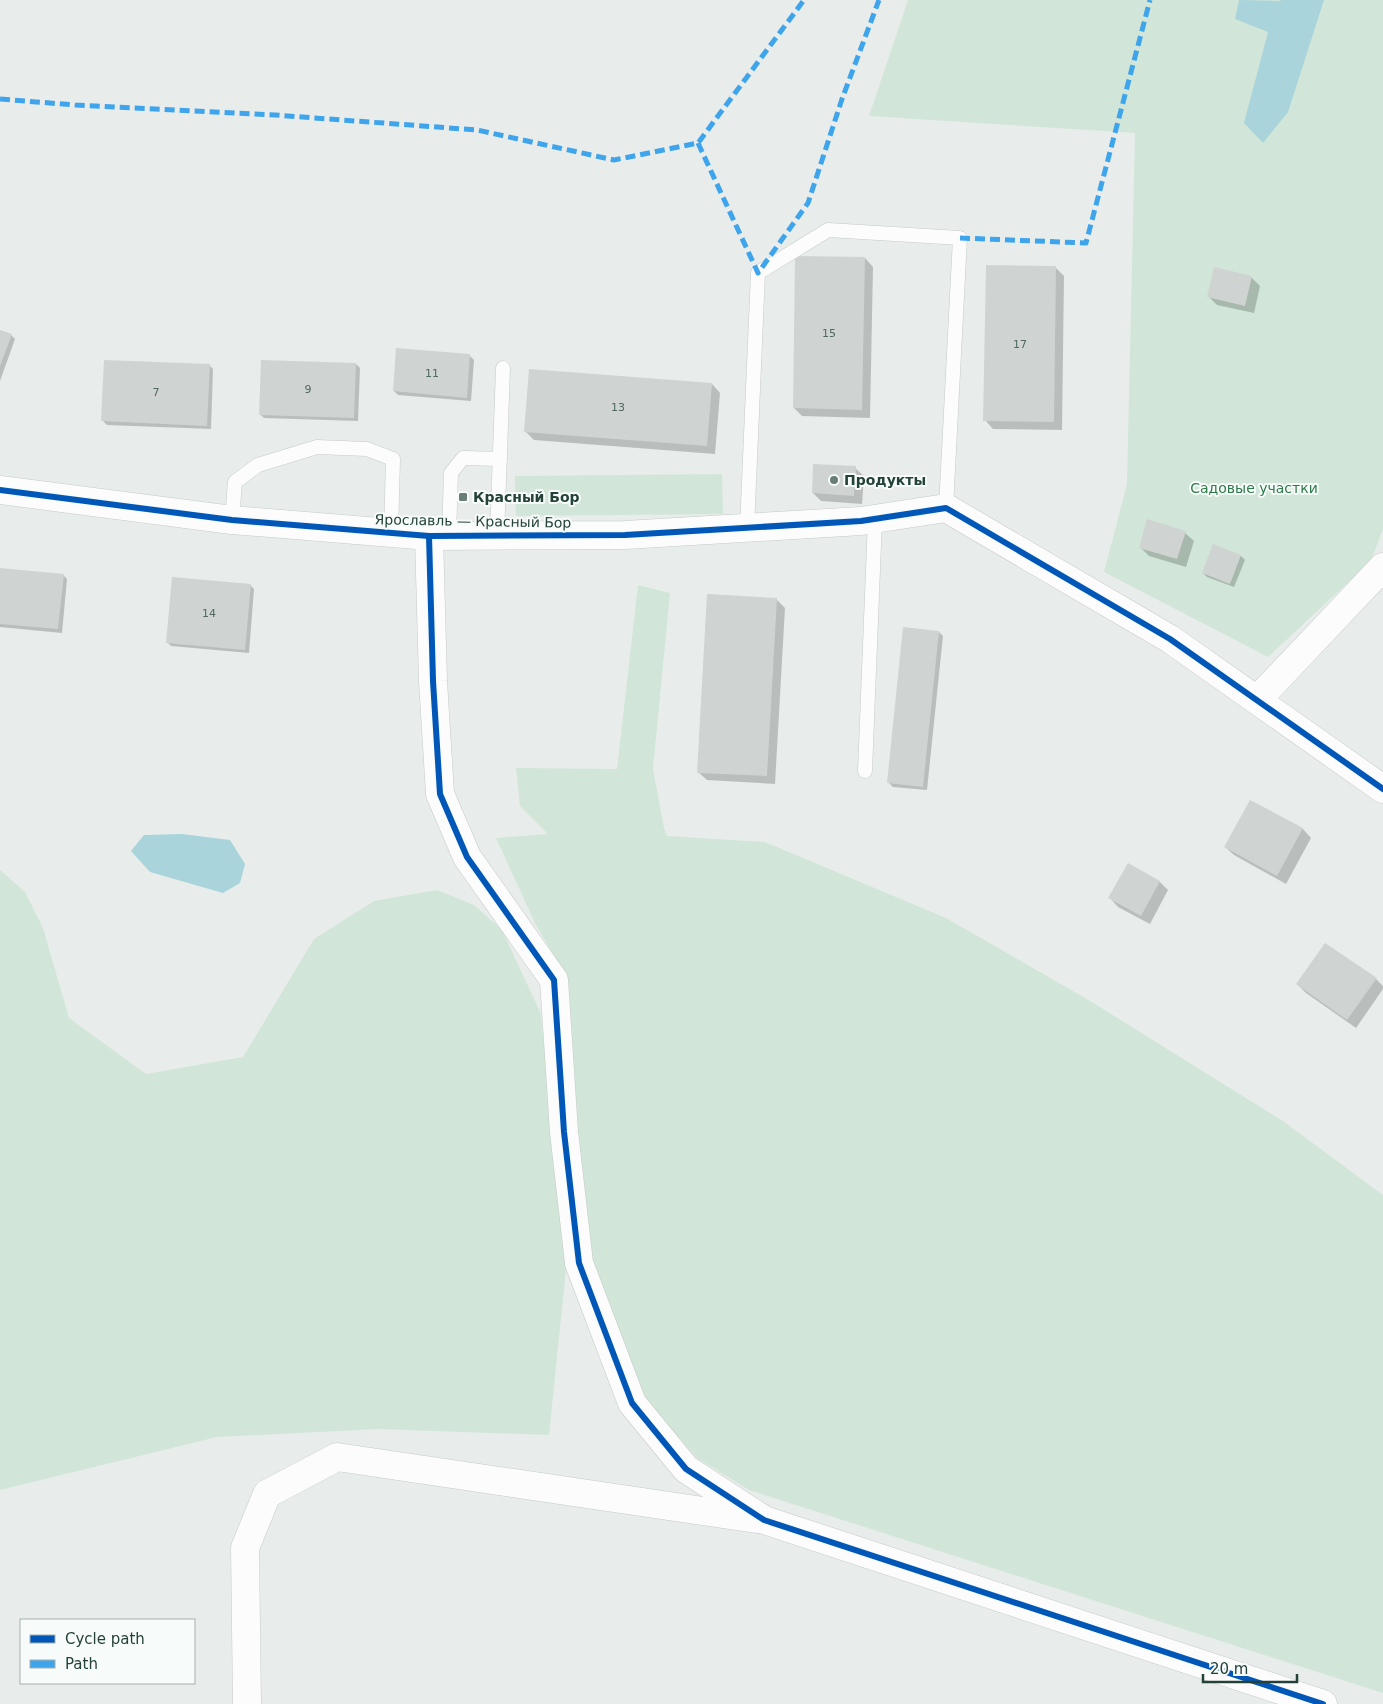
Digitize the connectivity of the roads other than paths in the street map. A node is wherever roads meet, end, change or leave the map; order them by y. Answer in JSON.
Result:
{"nodes":[{"id":1,"x":503,"y":368,"type":"dead end"},
{"id":2,"x":500,"y":459,"type":"junction"},
{"id":3,"x":0,"y":490,"type":"edge"},
{"id":4,"x":946,"y":508,"type":"junction"},
{"id":5,"x":875,"y":519,"type":"junction"},
{"id":6,"x":232,"y":520,"type":"junction"},
{"id":7,"x":747,"y":528,"type":"junction"},
{"id":8,"x":391,"y":534,"type":"junction"},
{"id":9,"x":439,"y":536,"type":"junction"},
{"id":10,"x":497,"y":536,"type":"junction"},
{"id":11,"x":1383,"y":567,"type":"edge"},
{"id":12,"x":1257,"y":700,"type":"junction"},
{"id":13,"x":865,"y":771,"type":"dead end"},
{"id":14,"x":1383,"y":789,"type":"edge"},
{"id":15,"x":764,"y":1520,"type":"junction"},
{"id":16,"x":247,"y":1704,"type":"edge"},
{"id":17,"x":1323,"y":1704,"type":"edge"}],
"edges":[{"from":1,"to":2,"type":"lane"},
{"from":2,"to":9,"type":"lane"},
{"from":2,"to":10,"type":"lane"},
{"from":3,"to":6,"type":"street","name":"Ярославль — Красный Бор"},
{"from":4,"to":5,"type":"street","name":"Ярославль — Красный Бор"},
{"from":4,"to":7,"type":"lane"},
{"from":4,"to":12,"type":"street"},
{"from":5,"to":7,"type":"street","name":"Ярославль — Красный Бор"},
{"from":5,"to":13,"type":"lane"},
{"from":6,"to":8,"type":"street","name":"Ярославль — Красный Бор"},
{"from":6,"to":8,"type":"lane"},
{"from":7,"to":10,"type":"street","name":"Ярославль — Красный Бор"},
{"from":8,"to":9,"type":"street","name":"Ярославль — Красный Бор"},
{"from":9,"to":10,"type":"street","name":"Ярославль — Красный Бор"},
{"from":9,"to":15,"type":"street"},
{"from":11,"to":12,"type":"street"},
{"from":12,"to":14,"type":"street"},
{"from":15,"to":16,"type":"street"},
{"from":15,"to":17,"type":"street"}]}
